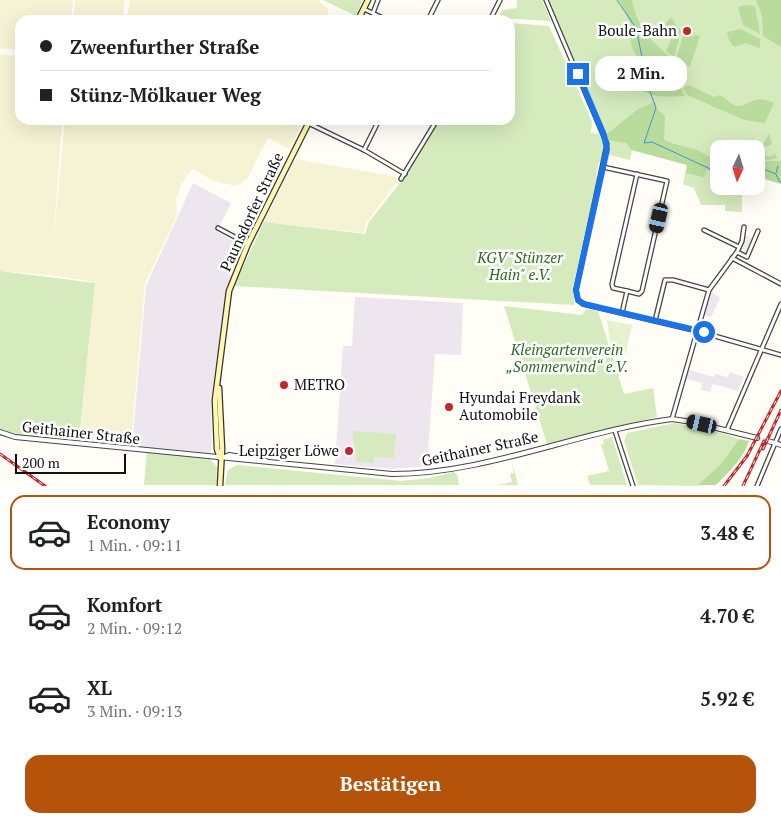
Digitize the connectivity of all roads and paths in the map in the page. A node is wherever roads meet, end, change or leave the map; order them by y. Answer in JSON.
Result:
{"nodes":[{"id":1,"x":368,"y":0,"type":"edge"},
{"id":2,"x":378,"y":0,"type":"edge"},
{"id":3,"x":438,"y":0,"type":"edge"},
{"id":4,"x":500,"y":0,"type":"edge"},
{"id":5,"x":546,"y":0,"type":"edge"},
{"id":6,"x":364,"y":8,"type":"junction"},
{"id":7,"x":373,"y":12,"type":"junction"},
{"id":8,"x":360,"y":15,"type":"edge"},
{"id":9,"x":378,"y":15,"type":"edge"},
{"id":10,"x":430,"y":15,"type":"edge"},
{"id":11,"x":492,"y":15,"type":"edge"},
{"id":12,"x":308,"y":125,"type":"edge"},
{"id":13,"x":315,"y":125,"type":"edge"},
{"id":14,"x":376,"y":125,"type":"edge"},
{"id":15,"x":434,"y":125,"type":"edge"},
{"id":16,"x":364,"y":150,"type":"junction"},
{"id":17,"x":603,"y":167,"type":"junction"},
{"id":18,"x":405,"y":174,"type":"junction"},
{"id":19,"x":637,"y":174,"type":"junction"},
{"id":20,"x":401,"y":179,"type":"dead end"},
{"id":21,"x":744,"y":226,"type":"dead end"},
{"id":22,"x":218,"y":228,"type":"dead end"},
{"id":23,"x":704,"y":230,"type":"dead end"},
{"id":24,"x":758,"y":231,"type":"dead end"},
{"id":25,"x":248,"y":244,"type":"junction"},
{"id":26,"x":739,"y":247,"type":"junction"},
{"id":27,"x":737,"y":252,"type":"junction"},
{"id":28,"x":732,"y":258,"type":"junction"},
{"id":29,"x":781,"y":284,"type":"edge"},
{"id":30,"x":709,"y":290,"type":"junction"},
{"id":31,"x":627,"y":291,"type":"junction"},
{"id":32,"x":781,"y":304,"type":"edge"},
{"id":33,"x":622,"y":313,"type":"junction"},
{"id":34,"x":655,"y":321,"type":"junction"},
{"id":35,"x":697,"y":331,"type":"junction"},
{"id":36,"x":761,"y":349,"type":"junction"},
{"id":37,"x":781,"y":355,"type":"edge"},
{"id":38,"x":672,"y":419,"type":"junction"},
{"id":39,"x":781,"y":429,"type":"edge"},
{"id":40,"x":727,"y":430,"type":"junction"},
{"id":41,"x":616,"y":431,"type":"junction"},
{"id":42,"x":0,"y":432,"type":"edge"},
{"id":43,"x":757,"y":438,"type":"tunnel mouth"},
{"id":44,"x":768,"y":442,"type":"tunnel mouth"},
{"id":45,"x":775,"y":444,"type":"junction"},
{"id":46,"x":781,"y":445,"type":"edge"},
{"id":47,"x":220,"y":458,"type":"junction"},
{"id":48,"x":220,"y":486,"type":"edge"},
{"id":49,"x":633,"y":486,"type":"edge"},
{"id":50,"x":757,"y":486,"type":"edge"}],
"edges":[{"from":1,"to":6,"type":"main road"},
{"from":2,"to":7,"type":"street"},
{"from":3,"to":10,"type":"street"},
{"from":4,"to":11,"type":"street"},
{"from":5,"to":17,"type":"street"},
{"from":6,"to":7,"type":"street"},
{"from":6,"to":8,"type":"main road"},
{"from":7,"to":9,"type":"street"},
{"from":12,"to":25,"type":"main road","name":"Paunsdorfer Straße"},
{"from":13,"to":16,"type":"street"},
{"from":14,"to":16,"type":"street"},
{"from":15,"to":18,"type":"street"},
{"from":16,"to":18,"type":"street"},
{"from":17,"to":19,"type":"street"},
{"from":17,"to":33,"type":"street"},
{"from":18,"to":20,"type":"street"},
{"from":19,"to":31,"type":"street"},
{"from":19,"to":31,"type":"street"},
{"from":21,"to":26,"type":"street"},
{"from":22,"to":25,"type":"street"},
{"from":23,"to":26,"type":"street"},
{"from":24,"to":27,"type":"street"},
{"from":25,"to":47,"type":"main road","name":"Paunsdorfer Straße"},
{"from":26,"to":27,"type":"street"},
{"from":27,"to":28,"type":"street"},
{"from":28,"to":29,"type":"street"},
{"from":28,"to":30,"type":"street"},
{"from":30,"to":34,"type":"street"},
{"from":30,"to":35,"type":"street"},
{"from":31,"to":33,"type":"street"},
{"from":32,"to":36,"type":"street"},
{"from":33,"to":34,"type":"street"},
{"from":34,"to":35,"type":"street"},
{"from":35,"to":36,"type":"street"},
{"from":35,"to":38,"type":"street"},
{"from":36,"to":37,"type":"street"},
{"from":36,"to":40,"type":"street"},
{"from":38,"to":40,"type":"street"},
{"from":38,"to":41,"type":"street","name":"Geithainer Straße"},
{"from":39,"to":45,"type":"street"},
{"from":40,"to":43,"type":"street"},
{"from":41,"to":47,"type":"street","name":"Geithainer Straße"},
{"from":41,"to":49,"type":"street"},
{"from":42,"to":47,"type":"street","name":"Geithainer Straße"},
{"from":44,"to":45,"type":"street"},
{"from":45,"to":46,"type":"street"},
{"from":45,"to":50,"type":"street"},
{"from":47,"to":48,"type":"main road","name":"Paunsdorfer Straße"}]}
